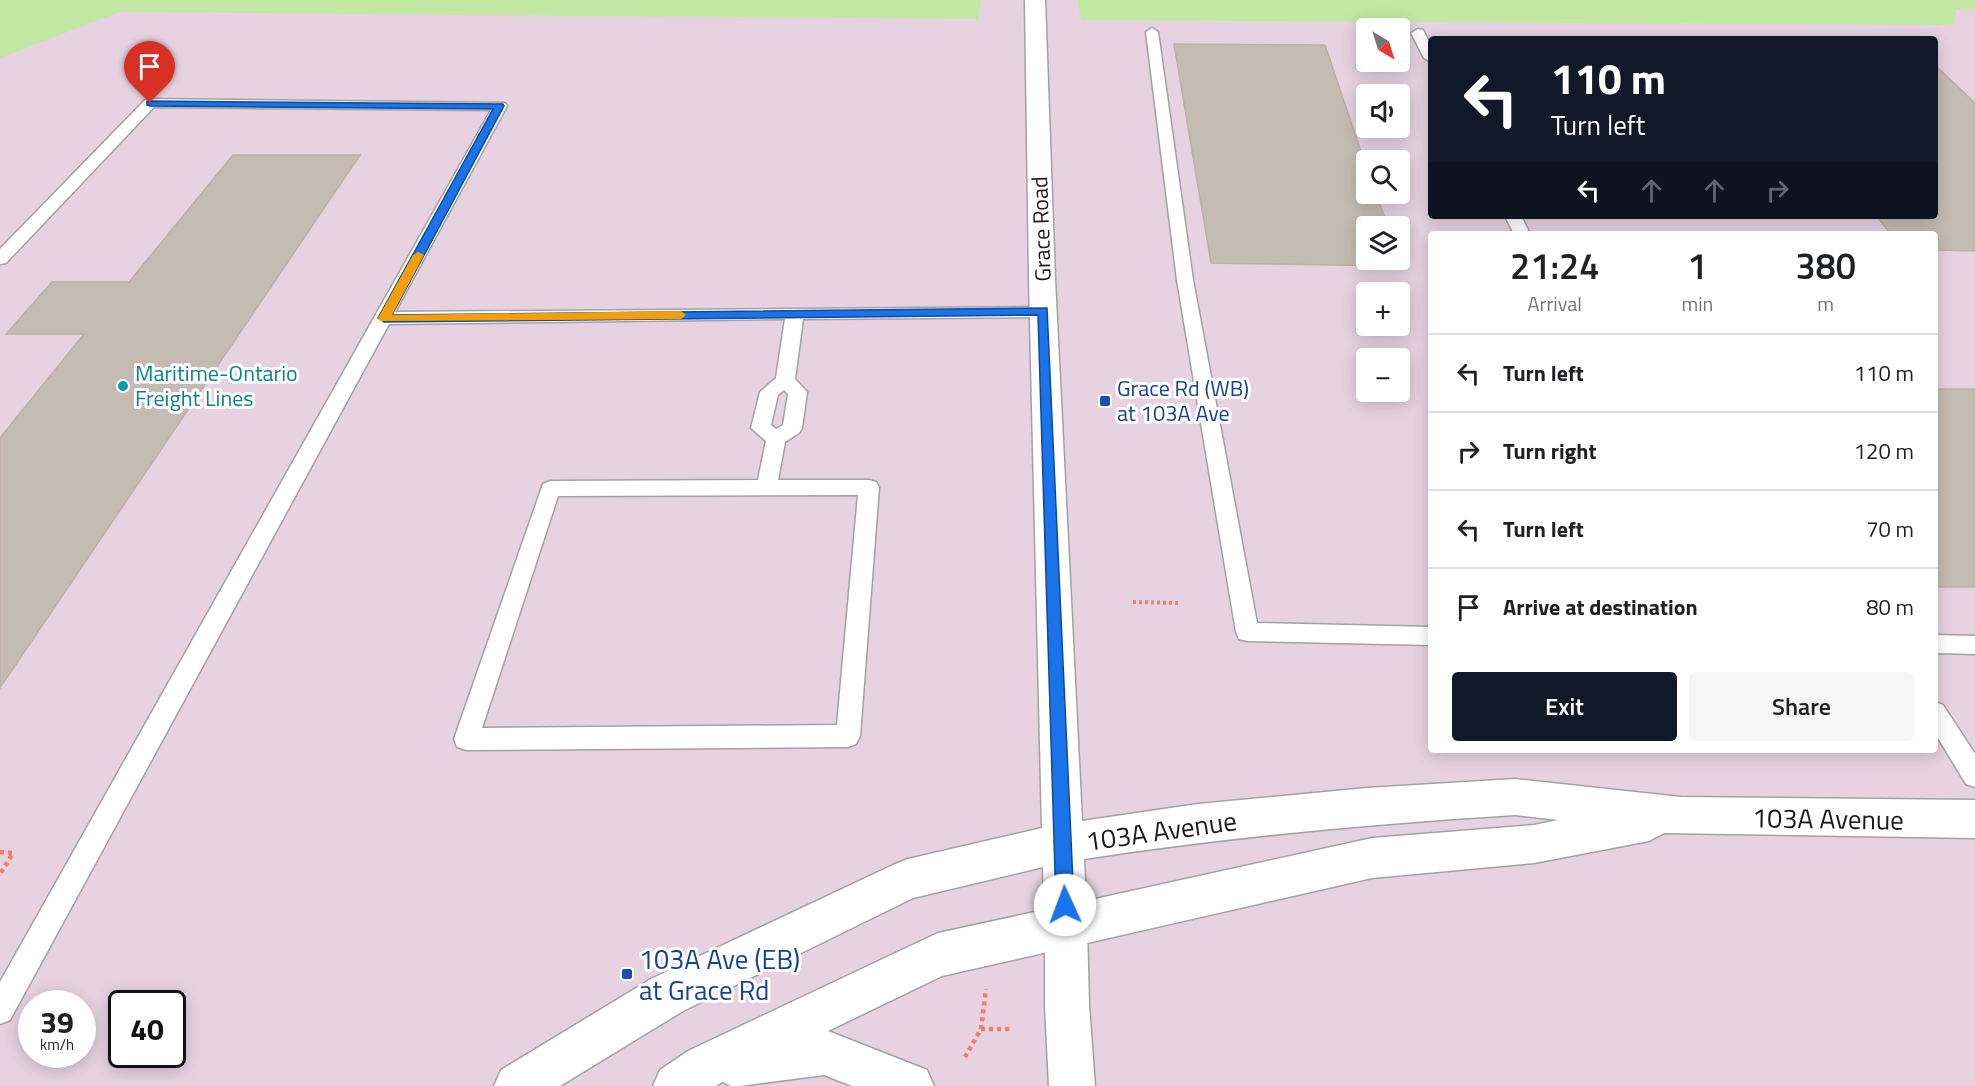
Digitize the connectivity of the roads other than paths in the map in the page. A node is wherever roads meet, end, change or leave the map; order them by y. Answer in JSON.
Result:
{"nodes":[{"id":1,"x":1035,"y":0,"type":"edge"},
{"id":2,"x":1152,"y":32,"type":"dead end"},
{"id":3,"x":1418,"y":33,"type":"dead end"},
{"id":4,"x":1428,"y":52,"type":"edge"},
{"id":5,"x":0,"y":259,"type":"edge"},
{"id":6,"x":1043,"y":311,"type":"junction"},
{"id":7,"x":795,"y":314,"type":"junction"},
{"id":8,"x":384,"y":318,"type":"junction"},
{"id":9,"x":785,"y":381,"type":"junction"},
{"id":10,"x":776,"y":438,"type":"junction"},
{"id":11,"x":766,"y":488,"type":"junction"},
{"id":12,"x":1428,"y":636,"type":"edge"},
{"id":13,"x":1938,"y":644,"type":"edge"},
{"id":14,"x":1975,"y":645,"type":"edge"},
{"id":15,"x":1938,"y":717,"type":"edge"},
{"id":16,"x":1975,"y":776,"type":"edge"},
{"id":17,"x":1681,"y":816,"type":"junction"},
{"id":18,"x":1975,"y":819,"type":"edge"},
{"id":19,"x":1063,"y":843,"type":"junction"},
{"id":20,"x":1066,"y":926,"type":"junction"},
{"id":21,"x":0,"y":1010,"type":"edge"},
{"id":22,"x":690,"y":1077,"type":"edge"},
{"id":23,"x":517,"y":1086,"type":"edge"},
{"id":24,"x":911,"y":1086,"type":"edge"},
{"id":25,"x":1072,"y":1086,"type":"edge"}],
"edges":[{"from":1,"to":6,"type":"street","name":"Grace Road"},
{"from":2,"to":12,"type":"lane"},
{"from":3,"to":4,"type":"lane"},
{"from":5,"to":8,"type":"lane"},
{"from":6,"to":7,"type":"lane"},
{"from":6,"to":19,"type":"street","name":"Grace Road"},
{"from":7,"to":8,"type":"lane"},
{"from":7,"to":9,"type":"lane"},
{"from":8,"to":21,"type":"lane"},
{"from":9,"to":10,"type":"lane"},
{"from":9,"to":10,"type":"lane"},
{"from":10,"to":11,"type":"lane"},
{"from":11,"to":11,"type":"lane"},
{"from":13,"to":14,"type":"lane"},
{"from":15,"to":16,"type":"lane"},
{"from":17,"to":18,"type":"street","name":"103A Avenue"},
{"from":17,"to":19,"type":"street","name":"103A Avenue"},
{"from":17,"to":20,"type":"street","name":"103A Avenue"},
{"from":19,"to":20,"type":"street","name":"Grace Road"},
{"from":19,"to":23,"type":"street","name":"103A Avenue"},
{"from":20,"to":22,"type":"street","name":"103A Avenue"},
{"from":20,"to":25,"type":"street","name":"Grace Road"},
{"from":22,"to":24,"type":"street"}]}
